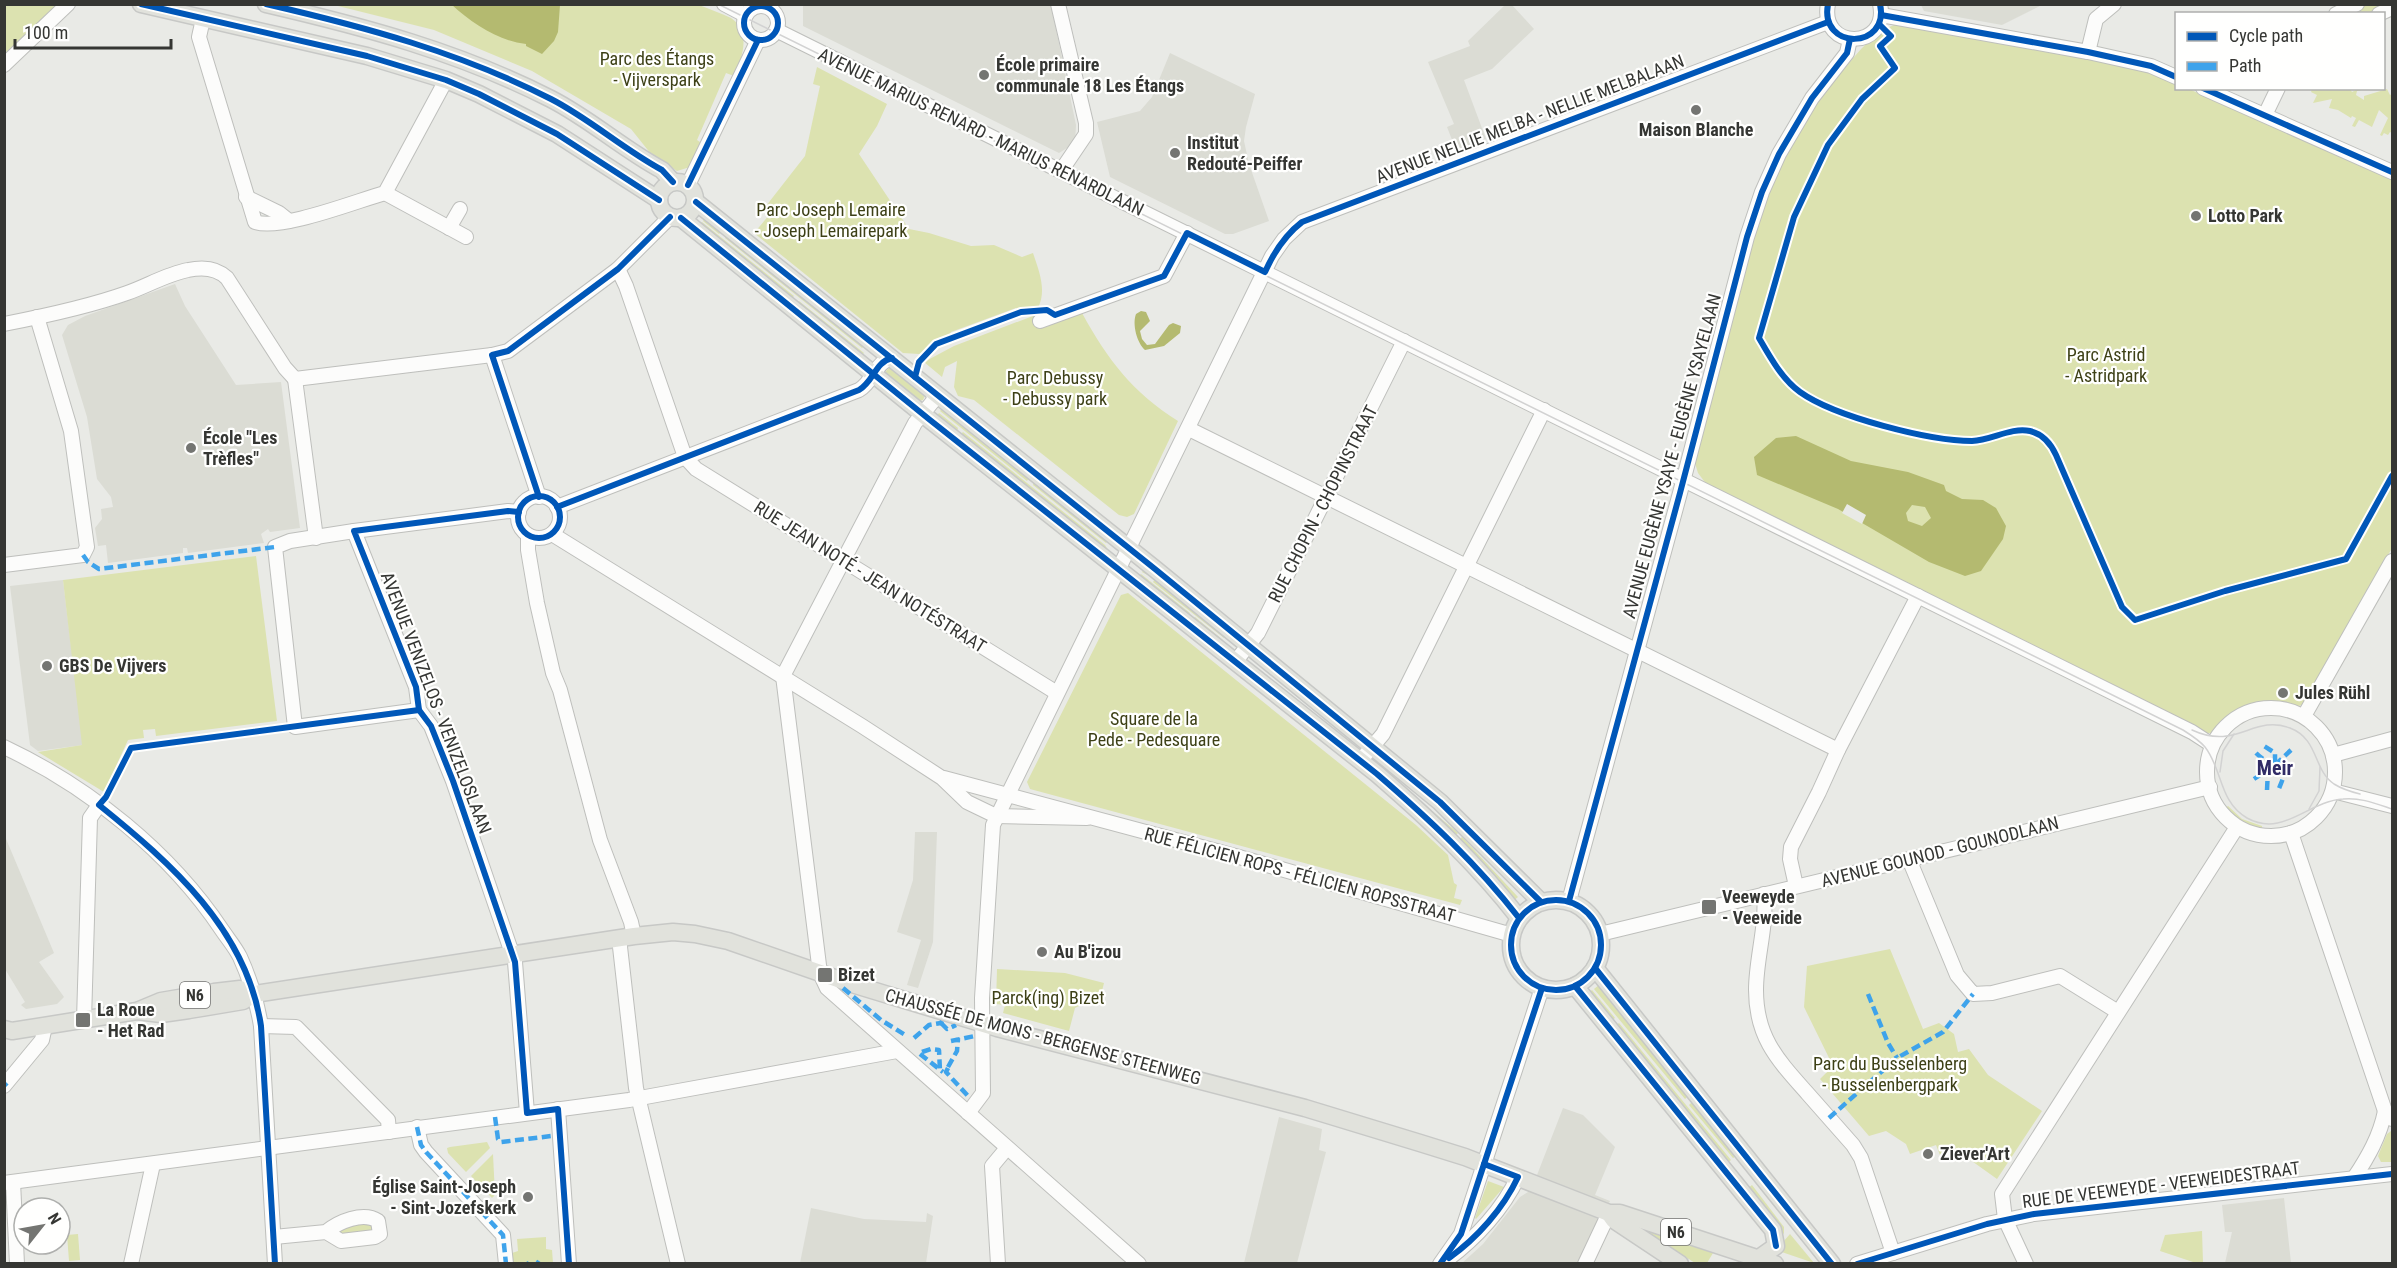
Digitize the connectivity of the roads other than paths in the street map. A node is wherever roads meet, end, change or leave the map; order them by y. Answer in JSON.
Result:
{"nodes":[{"id":1,"x":68,"y":4,"type":"edge"},
{"id":2,"x":141,"y":4,"type":"edge"},
{"id":3,"x":266,"y":4,"type":"edge"},
{"id":4,"x":724,"y":4,"type":"edge"},
{"id":5,"x":1059,"y":4,"type":"edge"},
{"id":6,"x":1828,"y":4,"type":"edge"},
{"id":7,"x":2114,"y":4,"type":"edge"},
{"id":8,"x":2357,"y":4,"type":"edge"},
{"id":9,"x":770,"y":6,"type":"edge"},
{"id":10,"x":1881,"y":10,"type":"edge"},
{"id":11,"x":2340,"y":12,"type":"edge"},
{"id":12,"x":745,"y":15,"type":"junction"},
{"id":13,"x":203,"y":18,"type":"junction"},
{"id":14,"x":1828,"y":22,"type":"junction"},
{"id":15,"x":776,"y":30,"type":"junction"},
{"id":16,"x":1850,"y":39,"type":"junction"},
{"id":17,"x":758,"y":40,"type":"junction"},
{"id":18,"x":2088,"y":52,"type":"junction"},
{"id":19,"x":4,"y":64,"type":"edge"},
{"id":20,"x":2175,"y":77,"type":"edge"},
{"id":21,"x":446,"y":80,"type":"junction"},
{"id":22,"x":2208,"y":90,"type":"edge"},
{"id":23,"x":2277,"y":90,"type":"edge"},
{"id":24,"x":2265,"y":115,"type":"junction"},
{"id":25,"x":1061,"y":171,"type":"junction"},
{"id":26,"x":2392,"y":172,"type":"edge"},
{"id":27,"x":680,"y":183,"type":"junction"},
{"id":28,"x":385,"y":193,"type":"junction"},
{"id":29,"x":659,"y":200,"type":"junction"},
{"id":30,"x":696,"y":201,"type":"junction"},
{"id":31,"x":460,"y":208,"type":"dead end"},
{"id":32,"x":676,"y":218,"type":"junction"},
{"id":33,"x":449,"y":228,"type":"junction"},
{"id":34,"x":1187,"y":233,"type":"junction"},
{"id":35,"x":466,"y":237,"type":"dead end"},
{"id":36,"x":618,"y":269,"type":"junction"},
{"id":37,"x":1265,"y":272,"type":"junction"},
{"id":38,"x":37,"y":317,"type":"junction"},
{"id":39,"x":1040,"y":321,"type":"dead end"},
{"id":40,"x":4,"y":324,"type":"edge"},
{"id":41,"x":1404,"y":341,"type":"junction"},
{"id":42,"x":492,"y":355,"type":"junction"},
{"id":43,"x":892,"y":358,"type":"junction"},
{"id":44,"x":874,"y":375,"type":"junction"},
{"id":45,"x":295,"y":379,"type":"junction"},
{"id":46,"x":933,"y":391,"type":"junction"},
{"id":47,"x":1544,"y":410,"type":"junction"},
{"id":48,"x":921,"y":413,"type":"junction"},
{"id":49,"x":1188,"y":429,"type":"junction"},
{"id":50,"x":685,"y":457,"type":"junction"},
{"id":51,"x":1683,"y":479,"type":"junction"},
{"id":52,"x":539,"y":497,"type":"junction"},
{"id":53,"x":1326,"y":498,"type":"junction"},
{"id":54,"x":557,"y":507,"type":"junction"},
{"id":55,"x":519,"y":512,"type":"junction"},
{"id":56,"x":354,"y":531,"type":"junction"},
{"id":57,"x":552,"y":534,"type":"junction"},
{"id":58,"x":528,"y":535,"type":"junction"},
{"id":59,"x":316,"y":538,"type":"junction"},
{"id":60,"x":1129,"y":549,"type":"junction"},
{"id":61,"x":2392,"y":561,"type":"edge"},
{"id":62,"x":843,"y":562,"type":"junction"},
{"id":63,"x":4,"y":565,"type":"edge"},
{"id":64,"x":1466,"y":567,"type":"junction"},
{"id":65,"x":1119,"y":570,"type":"junction"},
{"id":66,"x":1918,"y":596,"type":"junction"},
{"id":67,"x":1249,"y":645,"type":"junction"},
{"id":68,"x":1636,"y":651,"type":"junction"},
{"id":69,"x":1234,"y":663,"type":"junction"},
{"id":70,"x":783,"y":676,"type":"junction"},
{"id":71,"x":1057,"y":693,"type":"junction"},
{"id":72,"x":419,"y":710,"type":"junction"},
{"id":73,"x":2304,"y":716,"type":"junction"},
{"id":74,"x":2392,"y":739,"type":"edge"},
{"id":75,"x":2212,"y":745,"type":"junction"},
{"id":76,"x":1372,"y":746,"type":"junction"},
{"id":77,"x":4,"y":747,"type":"edge"},
{"id":78,"x":1838,"y":750,"type":"junction"},
{"id":79,"x":2333,"y":755,"type":"junction"},
{"id":80,"x":1359,"y":760,"type":"junction"},
{"id":81,"x":942,"y":778,"type":"junction"},
{"id":82,"x":2210,"y":787,"type":"junction"},
{"id":83,"x":2333,"y":791,"type":"junction"},
{"id":84,"x":1007,"y":794,"type":"junction"},
{"id":85,"x":99,"y":805,"type":"junction"},
{"id":86,"x":2392,"y":806,"type":"edge"},
{"id":87,"x":996,"y":816,"type":"junction"},
{"id":88,"x":1087,"y":818,"type":"junction"},
{"id":89,"x":2237,"y":827,"type":"junction"},
{"id":90,"x":2291,"y":833,"type":"junction"},
{"id":91,"x":1909,"y":859,"type":"junction"},
{"id":92,"x":1796,"y":886,"type":"junction"},
{"id":93,"x":1764,"y":894,"type":"junction"},
{"id":94,"x":1569,"y":901,"type":"junction"},
{"id":95,"x":1541,"y":902,"type":"junction"},
{"id":96,"x":1519,"y":918,"type":"junction"},
{"id":97,"x":1600,"y":934,"type":"junction"},
{"id":98,"x":1512,"y":935,"type":"junction"},
{"id":99,"x":627,"y":937,"type":"junction"},
{"id":100,"x":513,"y":955,"type":"junction"},
{"id":101,"x":1595,"y":968,"type":"junction"},
{"id":102,"x":820,"y":973,"type":"junction"},
{"id":103,"x":1575,"y":986,"type":"junction"},
{"id":104,"x":1542,"y":988,"type":"junction"},
{"id":105,"x":254,"y":994,"type":"junction"},
{"id":106,"x":2118,"y":1012,"type":"junction"},
{"id":107,"x":84,"y":1020,"type":"junction"},
{"id":108,"x":981,"y":1023,"type":"junction"},
{"id":109,"x":45,"y":1026,"type":"junction"},
{"id":110,"x":261,"y":1026,"type":"junction"},
{"id":111,"x":7,"y":1032,"type":"edge"},
{"id":112,"x":897,"y":1051,"type":"junction"},
{"id":113,"x":4,"y":1086,"type":"edge"},
{"id":114,"x":638,"y":1098,"type":"junction"},
{"id":115,"x":558,"y":1109,"type":"junction"},
{"id":116,"x":527,"y":1113,"type":"junction"},
{"id":117,"x":968,"y":1113,"type":"junction"},
{"id":118,"x":2389,"y":1115,"type":"edge"},
{"id":119,"x":417,"y":1127,"type":"junction"},
{"id":120,"x":389,"y":1132,"type":"junction"},
{"id":121,"x":269,"y":1148,"type":"junction"},
{"id":122,"x":1007,"y":1148,"type":"junction"},
{"id":123,"x":153,"y":1164,"type":"junction"},
{"id":124,"x":1484,"y":1164,"type":"junction"},
{"id":125,"x":2392,"y":1174,"type":"edge"},
{"id":126,"x":1518,"y":1177,"type":"junction"},
{"id":127,"x":2354,"y":1178,"type":"junction"},
{"id":128,"x":9,"y":1183,"type":"edge"},
{"id":129,"x":1609,"y":1213,"type":"junction"},
{"id":130,"x":2005,"y":1220,"type":"junction"},
{"id":131,"x":326,"y":1232,"type":"dead end"},
{"id":132,"x":274,"y":1237,"type":"junction"},
{"id":133,"x":1893,"y":1253,"type":"junction"},
{"id":134,"x":1742,"y":1254,"type":"junction"},
{"id":135,"x":1767,"y":1261,"type":"edge"},
{"id":136,"x":1833,"y":1261,"type":"edge"},
{"id":137,"x":17,"y":1263,"type":"edge"},
{"id":138,"x":130,"y":1263,"type":"edge"},
{"id":139,"x":275,"y":1263,"type":"edge"},
{"id":140,"x":506,"y":1263,"type":"edge"},
{"id":141,"x":569,"y":1263,"type":"edge"},
{"id":142,"x":678,"y":1263,"type":"edge"},
{"id":143,"x":998,"y":1263,"type":"edge"},
{"id":144,"x":1139,"y":1263,"type":"edge"},
{"id":145,"x":1441,"y":1263,"type":"edge"},
{"id":146,"x":1585,"y":1263,"type":"edge"},
{"id":147,"x":1680,"y":1263,"type":"edge"},
{"id":148,"x":1728,"y":1263,"type":"edge"},
{"id":149,"x":1863,"y":1263,"type":"edge"},
{"id":150,"x":2026,"y":1263,"type":"edge"}],
"edges":[{"from":1,"to":19,"type":"street"},
{"from":2,"to":13,"type":"main road"},
{"from":3,"to":27,"type":"main road"},
{"from":4,"to":12,"type":"street"},
{"from":5,"to":25,"type":"street"},
{"from":6,"to":14,"type":"street"},
{"from":7,"to":18,"type":"street"},
{"from":8,"to":11,"type":"street"},
{"from":9,"to":12,"type":"street"},
{"from":9,"to":15,"type":"street"},
{"from":10,"to":16,"type":"street"},
{"from":10,"to":18,"type":"street"},
{"from":12,"to":17,"type":"street"},
{"from":13,"to":21,"type":"main road"},
{"from":13,"to":28,"type":"street"},
{"from":14,"to":16,"type":"street"},
{"from":14,"to":37,"type":"street","name":"AVENUE NELLIE MELBA - NELLIE MELBALAAN"},
{"from":15,"to":17,"type":"street"},
{"from":15,"to":25,"type":"street","name":"AVENUE MARIUS RENARD - MARIUS RENARDLAAN"},
{"from":16,"to":51,"type":"street","name":"AVENUE EUGÈNE YSAYE - EUGÈNE YSAYELAAN"},
{"from":17,"to":27,"type":"street"},
{"from":18,"to":20,"type":"street"},
{"from":21,"to":28,"type":"street"},
{"from":21,"to":29,"type":"main road"},
{"from":22,"to":24,"type":"street"},
{"from":23,"to":24,"type":"street"},
{"from":24,"to":26,"type":"street"},
{"from":25,"to":34,"type":"street","name":"AVENUE MARIUS RENARD - MARIUS RENARDLAAN"},
{"from":27,"to":29,"type":"main road"},
{"from":27,"to":30,"type":"main road"},
{"from":28,"to":33,"type":"street"},
{"from":29,"to":32,"type":"main road"},
{"from":30,"to":32,"type":"main road"},
{"from":30,"to":43,"type":"main road"},
{"from":31,"to":33,"type":"street"},
{"from":32,"to":36,"type":"street"},
{"from":32,"to":44,"type":"main road"},
{"from":33,"to":35,"type":"street"},
{"from":34,"to":37,"type":"street","name":"AVENUE MARIUS RENARD - MARIUS RENARDLAAN"},
{"from":34,"to":39,"type":"street"},
{"from":36,"to":42,"type":"street"},
{"from":36,"to":50,"type":"street"},
{"from":37,"to":41,"type":"street","name":"AVENUE MARIUS RENARD - MARIUS RENARDLAAN"},
{"from":37,"to":49,"type":"street","name":"AVENUE NELLIE MELBA - NELLIE MELBALAAN"},
{"from":38,"to":40,"type":"street"},
{"from":38,"to":45,"type":"street"},
{"from":38,"to":63,"type":"street"},
{"from":41,"to":47,"type":"street","name":"AVENUE MARIUS RENARD - MARIUS RENARDLAAN"},
{"from":41,"to":53,"type":"street","name":"RUE CHOPIN - CHOPINSTRAAT"},
{"from":42,"to":45,"type":"street"},
{"from":42,"to":52,"type":"street"},
{"from":43,"to":44,"type":"street"},
{"from":43,"to":46,"type":"main road"},
{"from":44,"to":48,"type":"main road"},
{"from":44,"to":50,"type":"street"},
{"from":45,"to":59,"type":"street"},
{"from":46,"to":48,"type":"street"},
{"from":46,"to":60,"type":"main road"},
{"from":47,"to":51,"type":"street","name":"AVENUE MARIUS RENARD - MARIUS RENARDLAAN"},
{"from":47,"to":64,"type":"street"},
{"from":48,"to":62,"type":"street"},
{"from":48,"to":65,"type":"main road"},
{"from":49,"to":53,"type":"street"},
{"from":49,"to":60,"type":"street","name":"AVENUE NELLIE MELBA - NELLIE MELBALAAN"},
{"from":50,"to":54,"type":"street"},
{"from":50,"to":62,"type":"street","name":"RUE JEAN NOTÉ - JEAN NOTÉSTRAAT"},
{"from":51,"to":66,"type":"street","name":"AVENUE MARIUS RENARD - MARIUS RENARDLAAN"},
{"from":51,"to":68,"type":"street","name":"AVENUE EUGÈNE YSAYE - EUGÈNE YSAYELAAN"},
{"from":52,"to":54,"type":"street"},
{"from":52,"to":55,"type":"street"},
{"from":53,"to":64,"type":"street"},
{"from":53,"to":67,"type":"street","name":"RUE CHOPIN - CHOPINSTRAAT"},
{"from":54,"to":57,"type":"street"},
{"from":55,"to":56,"type":"street"},
{"from":55,"to":58,"type":"street"},
{"from":56,"to":59,"type":"street"},
{"from":56,"to":72,"type":"street","name":"AVENUE VENIZELOS - VENIZELOSLAAN"},
{"from":57,"to":58,"type":"street"},
{"from":57,"to":70,"type":"street"},
{"from":58,"to":99,"type":"street"},
{"from":59,"to":72,"type":"street"},
{"from":60,"to":65,"type":"street","name":"AVENUE NELLIE MELBA - NELLIE MELBALAAN"},
{"from":60,"to":67,"type":"main road"},
{"from":61,"to":73,"type":"street"},
{"from":62,"to":70,"type":"street"},
{"from":62,"to":71,"type":"street","name":"RUE JEAN NOTÉ - JEAN NOTÉSTRAAT"},
{"from":64,"to":68,"type":"street"},
{"from":64,"to":76,"type":"street"},
{"from":65,"to":69,"type":"main road"},
{"from":65,"to":71,"type":"street","name":"AVENUE NELLIE MELBA - NELLIE MELBALAAN"},
{"from":66,"to":75,"type":"street","name":"AVENUE MARIUS RENARD - MARIUS RENARDLAAN"},
{"from":66,"to":78,"type":"street"},
{"from":67,"to":69,"type":"street","name":"RUE CHOPIN - CHOPINSTRAAT"},
{"from":67,"to":76,"type":"main road"},
{"from":68,"to":78,"type":"street"},
{"from":68,"to":94,"type":"street","name":"AVENUE EUGÈNE YSAYE - EUGÈNE YSAYELAAN"},
{"from":69,"to":80,"type":"main road"},
{"from":70,"to":81,"type":"street"},
{"from":70,"to":102,"type":"street"},
{"from":71,"to":84,"type":"street","name":"AVENUE NELLIE MELBA - NELLIE MELBALAAN"},
{"from":72,"to":100,"type":"street","name":"AVENUE VENIZELOS - VENIZELOSLAAN"},
{"from":73,"to":75,"type":"street"},
{"from":73,"to":79,"type":"street"},
{"from":74,"to":79,"type":"street"},
{"from":75,"to":82,"type":"street"},
{"from":76,"to":80,"type":"street"},
{"from":76,"to":95,"type":"main road"},
{"from":77,"to":85,"type":"street"},
{"from":78,"to":92,"type":"street"},
{"from":79,"to":83,"type":"street"},
{"from":80,"to":96,"type":"main road"},
{"from":81,"to":84,"type":"street","name":"RUE FÉLICIEN ROPS - FÉLICIEN ROPSSTRAAT"},
{"from":81,"to":87,"type":"street"},
{"from":82,"to":89,"type":"street"},
{"from":82,"to":91,"type":"street","name":"AVENUE GOUNOD - GOUNODLAAN"},
{"from":83,"to":86,"type":"street"},
{"from":83,"to":90,"type":"street"},
{"from":84,"to":87,"type":"street","name":"AVENUE NELLIE MELBA - NELLIE MELBALAAN"},
{"from":84,"to":88,"type":"street","name":"RUE FÉLICIEN ROPS - FÉLICIEN ROPSSTRAAT"},
{"from":85,"to":105,"type":"street"},
{"from":85,"to":107,"type":"street"},
{"from":87,"to":88,"type":"street","name":"RUE FÉLICIEN ROPS - FÉLICIEN ROPSSTRAAT"},
{"from":87,"to":108,"type":"street","name":"AVENUE NELLIE MELBA - NELLIE MELBALAAN"},
{"from":88,"to":98,"type":"street","name":"RUE FÉLICIEN ROPS - FÉLICIEN ROPSSTRAAT"},
{"from":89,"to":90,"type":"street"},
{"from":89,"to":106,"type":"street"},
{"from":90,"to":118,"type":"street"},
{"from":91,"to":92,"type":"street","name":"AVENUE GOUNOD - GOUNODLAAN"},
{"from":91,"to":106,"type":"street"},
{"from":92,"to":93,"type":"street","name":"AVENUE GOUNOD - GOUNODLAAN"},
{"from":93,"to":97,"type":"street","name":"AVENUE GOUNOD - GOUNODLAAN"},
{"from":93,"to":133,"type":"street"},
{"from":94,"to":95,"type":"main road"},
{"from":94,"to":97,"type":"main road"},
{"from":95,"to":96,"type":"main road"},
{"from":96,"to":98,"type":"main road"},
{"from":97,"to":101,"type":"main road"},
{"from":98,"to":104,"type":"main road"},
{"from":99,"to":100,"type":"main road","name":"CHAUSSÉE DE MONS - BERGENSE STEENWEG","number":"N6"},
{"from":99,"to":102,"type":"main road","name":"CHAUSSÉE DE MONS - BERGENSE STEENWEG","number":"N6"},
{"from":99,"to":114,"type":"street"},
{"from":100,"to":105,"type":"main road","name":"CHAUSSÉE DE MONS - BERGENSE STEENWEG","number":"N6"},
{"from":100,"to":116,"type":"street","name":"AVENUE VENIZELOS - VENIZELOSLAAN"},
{"from":101,"to":103,"type":"main road"},
{"from":101,"to":136,"type":"main road"},
{"from":102,"to":108,"type":"main road","name":"CHAUSSÉE DE MONS - BERGENSE STEENWEG","number":"N6"},
{"from":102,"to":112,"type":"street"},
{"from":103,"to":104,"type":"main road"},
{"from":103,"to":135,"type":"main road"},
{"from":104,"to":124,"type":"street"},
{"from":105,"to":107,"type":"main road","name":"CHAUSSÉE DE MONS - BERGENSE STEENWEG","number":"N6"},
{"from":105,"to":110,"type":"street"},
{"from":106,"to":130,"type":"street"},
{"from":107,"to":109,"type":"main road","name":"CHAUSSÉE DE MONS - BERGENSE STEENWEG","number":"N6"},
{"from":108,"to":117,"type":"street","name":"AVENUE NELLIE MELBA - NELLIE MELBALAAN"},
{"from":108,"to":124,"type":"main road","name":"CHAUSSÉE DE MONS - BERGENSE STEENWEG","number":"N6"},
{"from":109,"to":111,"type":"main road","name":"CHAUSSÉE DE MONS - BERGENSE STEENWEG","number":"N6"},
{"from":109,"to":113,"type":"street"},
{"from":110,"to":120,"type":"street"},
{"from":110,"to":121,"type":"street"},
{"from":112,"to":114,"type":"street"},
{"from":112,"to":117,"type":"street"},
{"from":114,"to":115,"type":"street"},
{"from":114,"to":142,"type":"street"},
{"from":115,"to":116,"type":"street"},
{"from":115,"to":141,"type":"street"},
{"from":116,"to":119,"type":"street"},
{"from":117,"to":122,"type":"street"},
{"from":118,"to":127,"type":"street"},
{"from":119,"to":120,"type":"street"},
{"from":119,"to":140,"type":"street"},
{"from":120,"to":121,"type":"street"},
{"from":121,"to":123,"type":"street"},
{"from":121,"to":132,"type":"street"},
{"from":122,"to":143,"type":"street"},
{"from":122,"to":144,"type":"street"},
{"from":123,"to":128,"type":"street"},
{"from":123,"to":138,"type":"street"},
{"from":124,"to":126,"type":"main road","name":"CHAUSSÉE DE MONS - BERGENSE STEENWEG","number":"N6"},
{"from":124,"to":145,"type":"street"},
{"from":125,"to":127,"type":"street","name":"RUE DE VEEWEYDE - VEEWEIDESTRAAT"},
{"from":126,"to":129,"type":"main road","name":"CHAUSSÉE DE MONS - BERGENSE STEENWEG","number":"N6"},
{"from":126,"to":145,"type":"street"},
{"from":127,"to":130,"type":"street","name":"RUE DE VEEWEYDE - VEEWEIDESTRAAT"},
{"from":128,"to":137,"type":"street"},
{"from":129,"to":134,"type":"main road","name":"CHAUSSÉE DE MONS - BERGENSE STEENWEG","number":"N6"},
{"from":129,"to":146,"type":"street"},
{"from":129,"to":147,"type":"main road","name":"CHAUSSÉE DE MONS - BERGENSE STEENWEG","number":"N6"},
{"from":130,"to":133,"type":"street","name":"RUE DE VEEWEYDE - VEEWEIDESTRAAT"},
{"from":130,"to":150,"type":"street"},
{"from":131,"to":132,"type":"street"},
{"from":132,"to":139,"type":"street"},
{"from":133,"to":149,"type":"street","name":"RUE DE VEEWEYDE - VEEWEIDESTRAAT"},
{"from":134,"to":135,"type":"main road","name":"CHAUSSÉE DE MONS - BERGENSE STEENWEG","number":"N6"},
{"from":134,"to":148,"type":"main road"}]}
